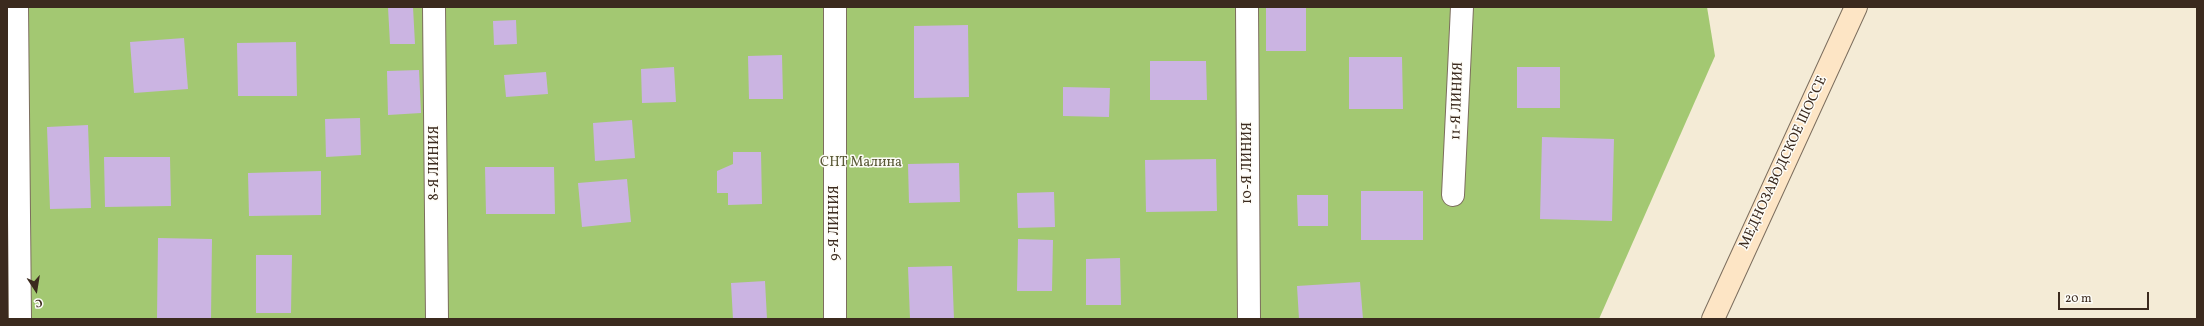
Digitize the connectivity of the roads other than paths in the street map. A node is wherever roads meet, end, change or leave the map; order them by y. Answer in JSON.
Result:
{"nodes":[{"id":1,"x":17,"y":7,"type":"edge"},
{"id":2,"x":434,"y":7,"type":"edge"},
{"id":3,"x":836,"y":7,"type":"edge"},
{"id":4,"x":1247,"y":7,"type":"edge"},
{"id":5,"x":1462,"y":7,"type":"edge"},
{"id":6,"x":1856,"y":7,"type":"edge"},
{"id":7,"x":1454,"y":195,"type":"dead end"},
{"id":8,"x":20,"y":319,"type":"edge"},
{"id":9,"x":436,"y":319,"type":"edge"},
{"id":10,"x":835,"y":319,"type":"edge"},
{"id":11,"x":1249,"y":319,"type":"edge"},
{"id":12,"x":1713,"y":319,"type":"edge"}],
"edges":[{"from":1,"to":8,"type":"street"},
{"from":2,"to":9,"type":"street","name":"8-Я ЛИНИЯ"},
{"from":3,"to":10,"type":"street","name":"9-Я ЛИНИЯ"},
{"from":4,"to":11,"type":"street","name":"10-Я ЛИНИЯ"},
{"from":5,"to":7,"type":"street","name":"11-Я ЛИНИЯ"},
{"from":6,"to":12,"type":"main road","name":"МЕДНОЗАВОДСКОЕ ШОССЕ"}]}
